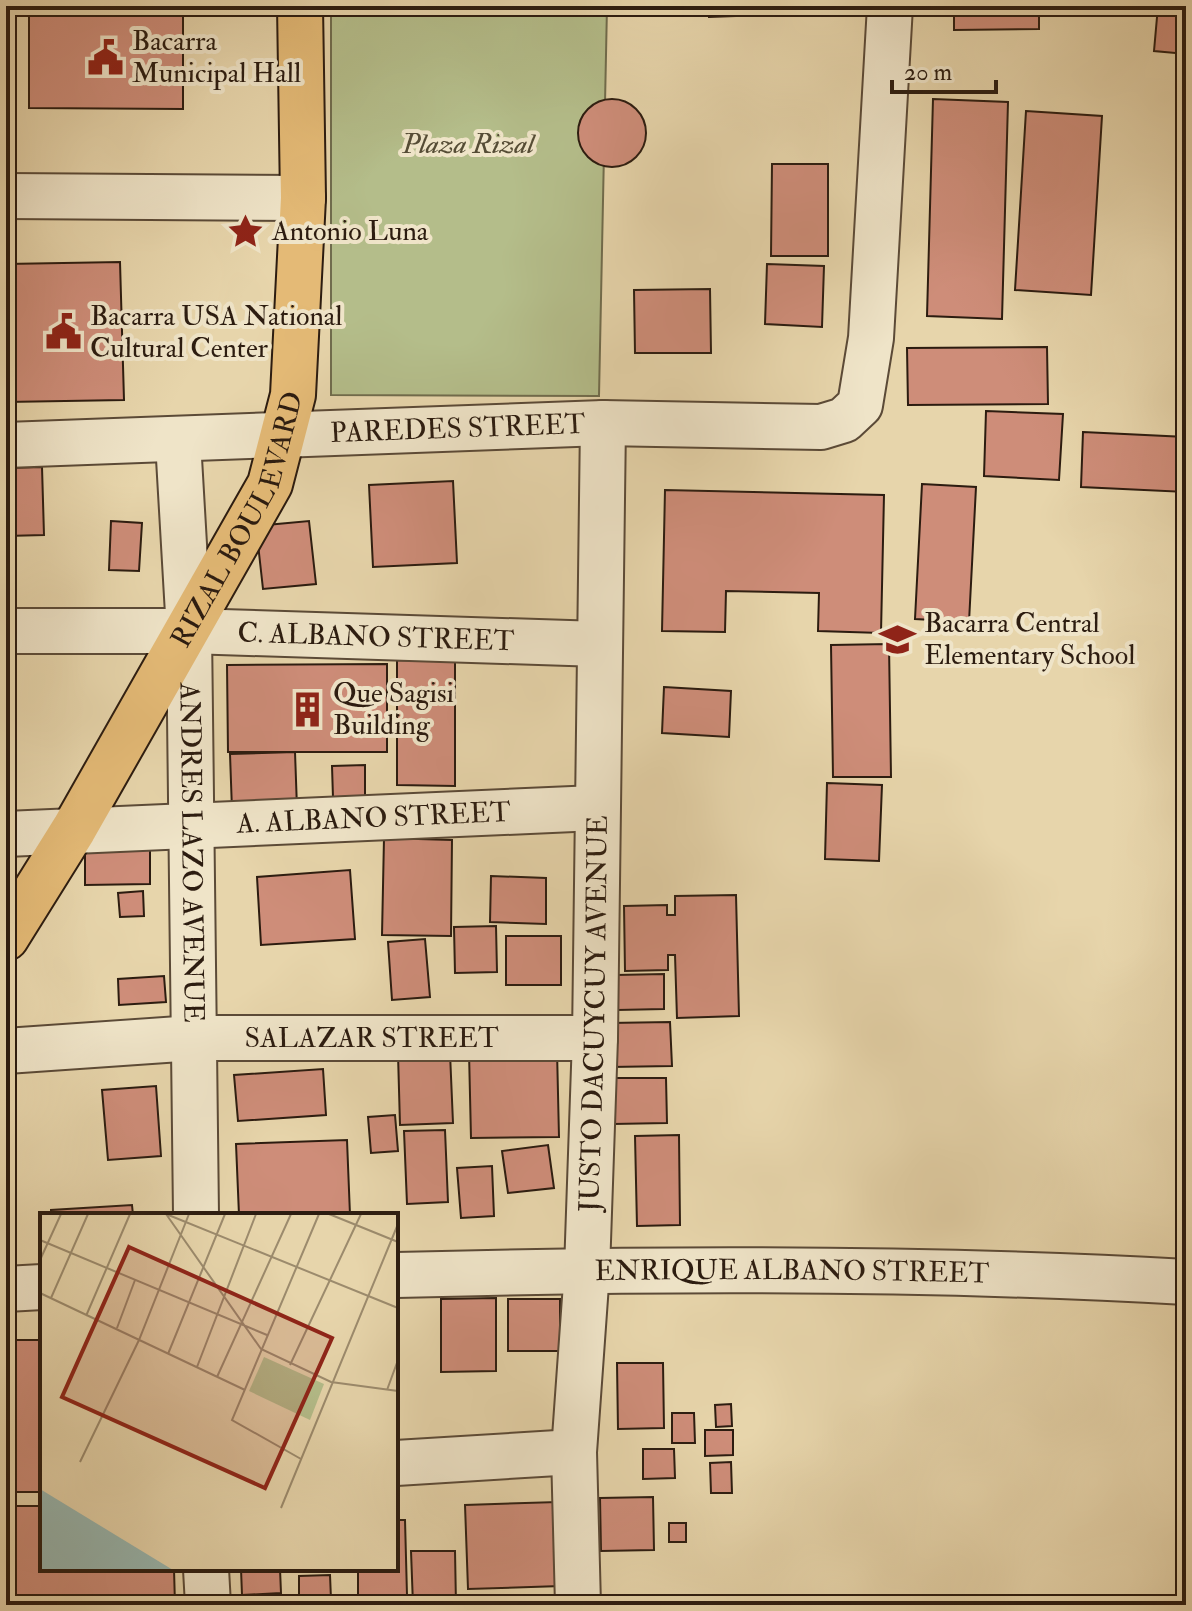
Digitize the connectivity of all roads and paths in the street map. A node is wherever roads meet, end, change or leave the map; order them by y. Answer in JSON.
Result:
{"nodes":[{"id":1,"x":300,"y":6,"type":"edge"},
{"id":2,"x":890,"y":6,"type":"edge"},
{"id":3,"x":6,"y":196,"type":"edge"},
{"id":4,"x":303,"y":198,"type":"junction"},
{"id":5,"x":603,"y":423,"type":"junction"},
{"id":6,"x":284,"y":437,"type":"junction"},
{"id":7,"x":178,"y":441,"type":"junction"},
{"id":8,"x":6,"y":445,"type":"edge"},
{"id":9,"x":6,"y":631,"type":"edge"},
{"id":10,"x":189,"y":631,"type":"junction"},
{"id":11,"x":600,"y":644,"type":"junction"},
{"id":12,"x":596,"y":808,"type":"junction"},
{"id":13,"x":74,"y":829,"type":"junction"},
{"id":14,"x":191,"y":829,"type":"junction"},
{"id":15,"x":6,"y":834,"type":"edge"},
{"id":16,"x":6,"y":938,"type":"edge"},
{"id":17,"x":194,"y":1038,"type":"junction"},
{"id":18,"x":595,"y":1038,"type":"junction"},
{"id":19,"x":6,"y":1051,"type":"edge"},
{"id":20,"x":196,"y":1213,"type":"edge"},
{"id":21,"x":587,"y":1270,"type":"junction"},
{"id":22,"x":398,"y":1275,"type":"edge"},
{"id":23,"x":1186,"y":1282,"type":"edge"},
{"id":24,"x":40,"y":1287,"type":"edge"},
{"id":25,"x":6,"y":1289,"type":"edge"},
{"id":26,"x":574,"y":1452,"type":"junction"},
{"id":27,"x":398,"y":1463,"type":"edge"},
{"id":28,"x":206,"y":1571,"type":"edge"},
{"id":29,"x":208,"y":1605,"type":"edge"},
{"id":30,"x":578,"y":1605,"type":"edge"}],
"edges":[{"from":1,"to":4,"type":"main road","name":"RIZAL BOULEVARD"},
{"from":2,"to":5,"type":"street","name":"PAREDES STREET"},
{"from":3,"to":4,"type":"street"},
{"from":4,"to":6,"type":"main road","name":"RIZAL BOULEVARD"},
{"from":5,"to":6,"type":"street","name":"PAREDES STREET"},
{"from":5,"to":11,"type":"street","name":"JUSTO DACUYCUY AVENUE"},
{"from":6,"to":7,"type":"street","name":"PAREDES STREET"},
{"from":6,"to":10,"type":"main road","name":"RIZAL BOULEVARD"},
{"from":7,"to":8,"type":"street","name":"PAREDES STREET"},
{"from":7,"to":10,"type":"street","name":"ANDRES LAZO AVENUE"},
{"from":9,"to":10,"type":"street","name":"C. ALBANO STREET"},
{"from":10,"to":11,"type":"street","name":"C. ALBANO STREET"},
{"from":10,"to":13,"type":"main road","name":"RIZAL BOULEVARD"},
{"from":10,"to":14,"type":"street","name":"ANDRES LAZO AVENUE"},
{"from":11,"to":12,"type":"street","name":"JUSTO DACUYCUY AVENUE"},
{"from":12,"to":14,"type":"street","name":"A. ALBANO STREET"},
{"from":12,"to":18,"type":"street","name":"JUSTO DACUYCUY AVENUE"},
{"from":13,"to":14,"type":"street","name":"A. ALBANO STREET"},
{"from":13,"to":15,"type":"street","name":"A. ALBANO STREET"},
{"from":13,"to":16,"type":"main road","name":"RIZAL BOULEVARD"},
{"from":14,"to":17,"type":"street","name":"ANDRES LAZO AVENUE"},
{"from":17,"to":18,"type":"street","name":"SALAZAR STREET"},
{"from":17,"to":19,"type":"street","name":"SALAZAR STREET"},
{"from":17,"to":20,"type":"street","name":"ANDRES LAZO AVENUE"},
{"from":18,"to":21,"type":"street","name":"JUSTO DACUYCUY AVENUE"},
{"from":21,"to":22,"type":"street","name":"ENRIQUE ALBANO STREET"},
{"from":21,"to":23,"type":"street","name":"ENRIQUE ALBANO STREET"},
{"from":21,"to":26,"type":"street","name":"JUSTO DACUYCUY AVENUE"},
{"from":24,"to":25,"type":"street"},
{"from":26,"to":27,"type":"street"},
{"from":26,"to":30,"type":"street","name":"JUSTO DACUYCUY AVENUE"},
{"from":28,"to":29,"type":"street"}]}
